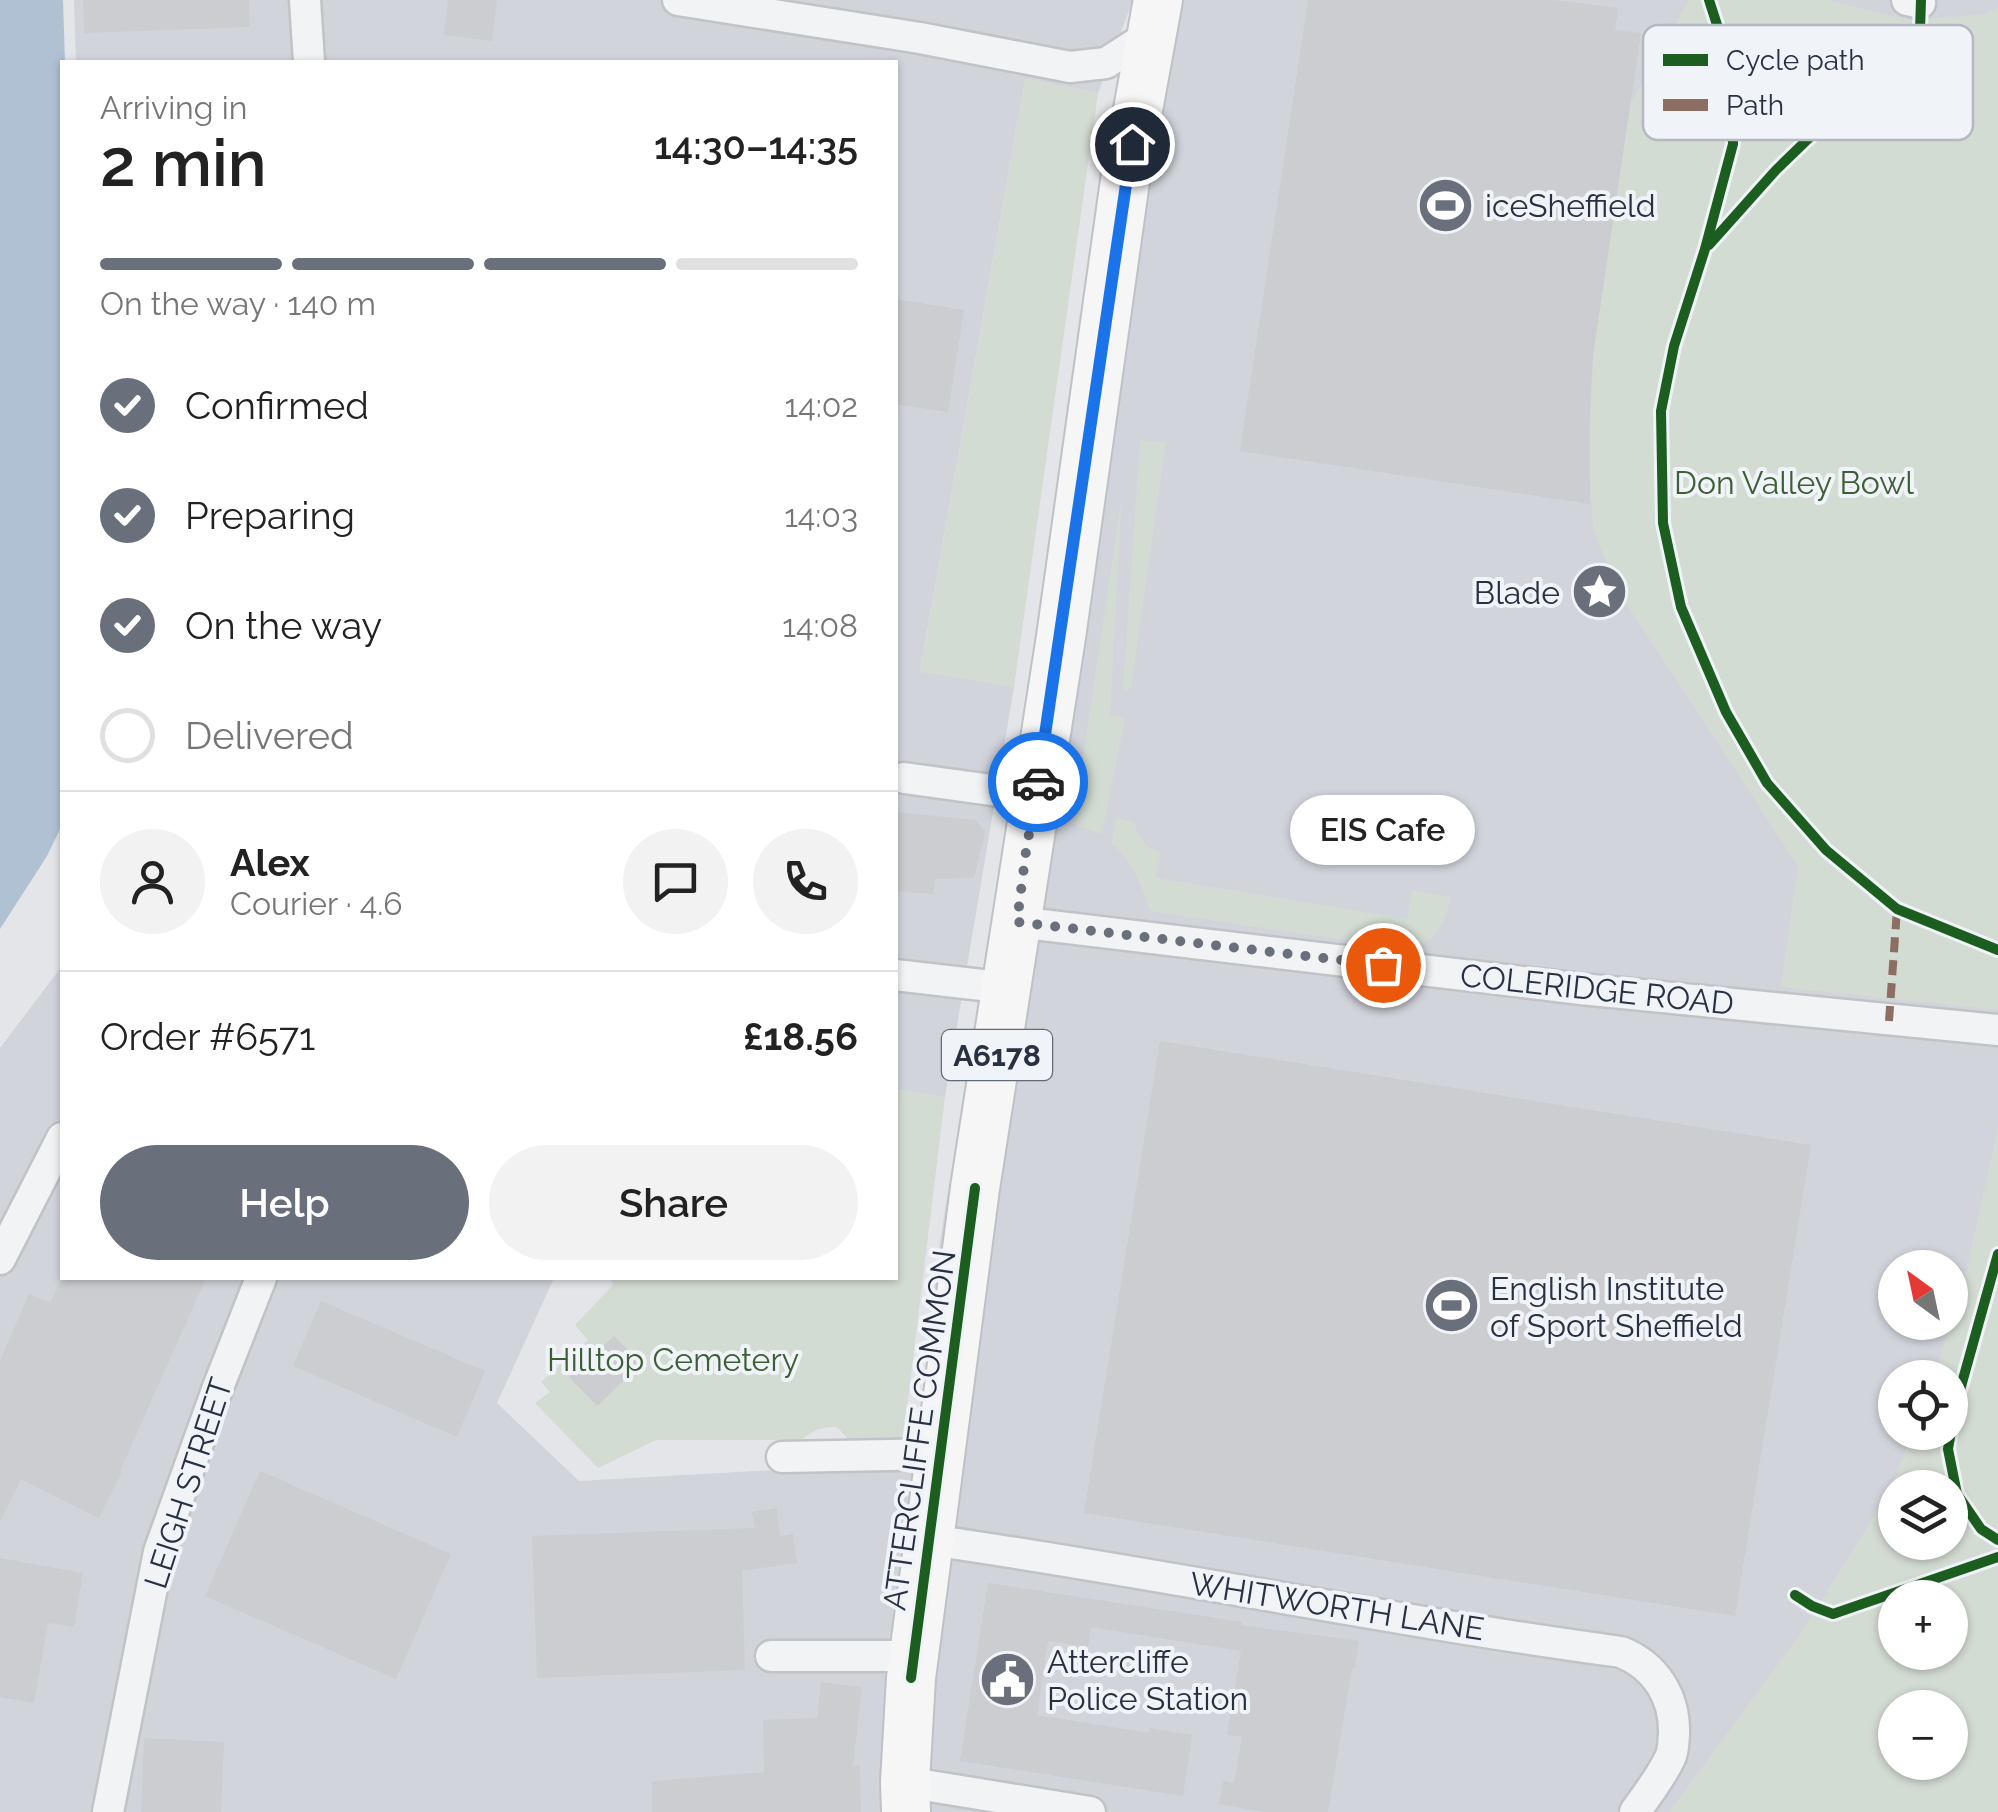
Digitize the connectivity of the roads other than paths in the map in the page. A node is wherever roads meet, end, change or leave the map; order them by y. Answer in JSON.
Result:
{"nodes":[{"id":1,"x":306,"y":0,"type":"edge"},
{"id":2,"x":678,"y":0,"type":"edge"},
{"id":3,"x":1154,"y":17,"type":"edge"},
{"id":4,"x":309,"y":60,"type":"edge"},
{"id":5,"x":904,"y":778,"type":"dead end"},
{"id":6,"x":1036,"y":796,"type":"junction"},
{"id":7,"x":1017,"y":922,"type":"junction"},
{"id":8,"x":898,"y":975,"type":"edge"},
{"id":9,"x":1008,"y":988,"type":"junction"},
{"id":10,"x":1998,"y":1030,"type":"edge"},
{"id":11,"x":60,"y":1142,"type":"edge"},
{"id":12,"x":0,"y":1259,"type":"edge"},
{"id":13,"x":260,"y":1280,"type":"edge"},
{"id":14,"x":942,"y":1454,"type":"junction"},
{"id":15,"x":782,"y":1457,"type":"dead end"},
{"id":16,"x":930,"y":1540,"type":"junction"},
{"id":17,"x":771,"y":1656,"type":"dead end"},
{"id":18,"x":914,"y":1656,"type":"junction"},
{"id":19,"x":906,"y":1797,"type":"edge"},
{"id":20,"x":108,"y":1812,"type":"edge"},
{"id":21,"x":1090,"y":1812,"type":"edge"},
{"id":22,"x":1635,"y":1812,"type":"edge"}],
"edges":[{"from":1,"to":4,"type":"street"},
{"from":2,"to":3,"type":"street"},
{"from":3,"to":6,"type":"main road","name":"ATTERCLIFFE COMMON","number":"A6178"},
{"from":5,"to":6,"type":"street"},
{"from":6,"to":7,"type":"main road","name":"ATTERCLIFFE COMMON","number":"A6178"},
{"from":7,"to":9,"type":"main road","name":"ATTERCLIFFE COMMON","number":"A6178"},
{"from":7,"to":10,"type":"street","name":"COLERIDGE ROAD"},
{"from":8,"to":9,"type":"street"},
{"from":9,"to":14,"type":"main road","name":"ATTERCLIFFE COMMON","number":"A6178"},
{"from":11,"to":12,"type":"street"},
{"from":13,"to":20,"type":"street","name":"LEIGH STREET"},
{"from":14,"to":15,"type":"street"},
{"from":14,"to":16,"type":"main road","name":"ATTERCLIFFE COMMON","number":"A6178"},
{"from":16,"to":18,"type":"main road","name":"ATTERCLIFFE COMMON","number":"A6178"},
{"from":16,"to":22,"type":"street","name":"WHITWORTH LANE"},
{"from":17,"to":18,"type":"street"},
{"from":18,"to":19,"type":"main road","name":"ATTERCLIFFE COMMON","number":"A6178"},
{"from":19,"to":21,"type":"street"}]}
